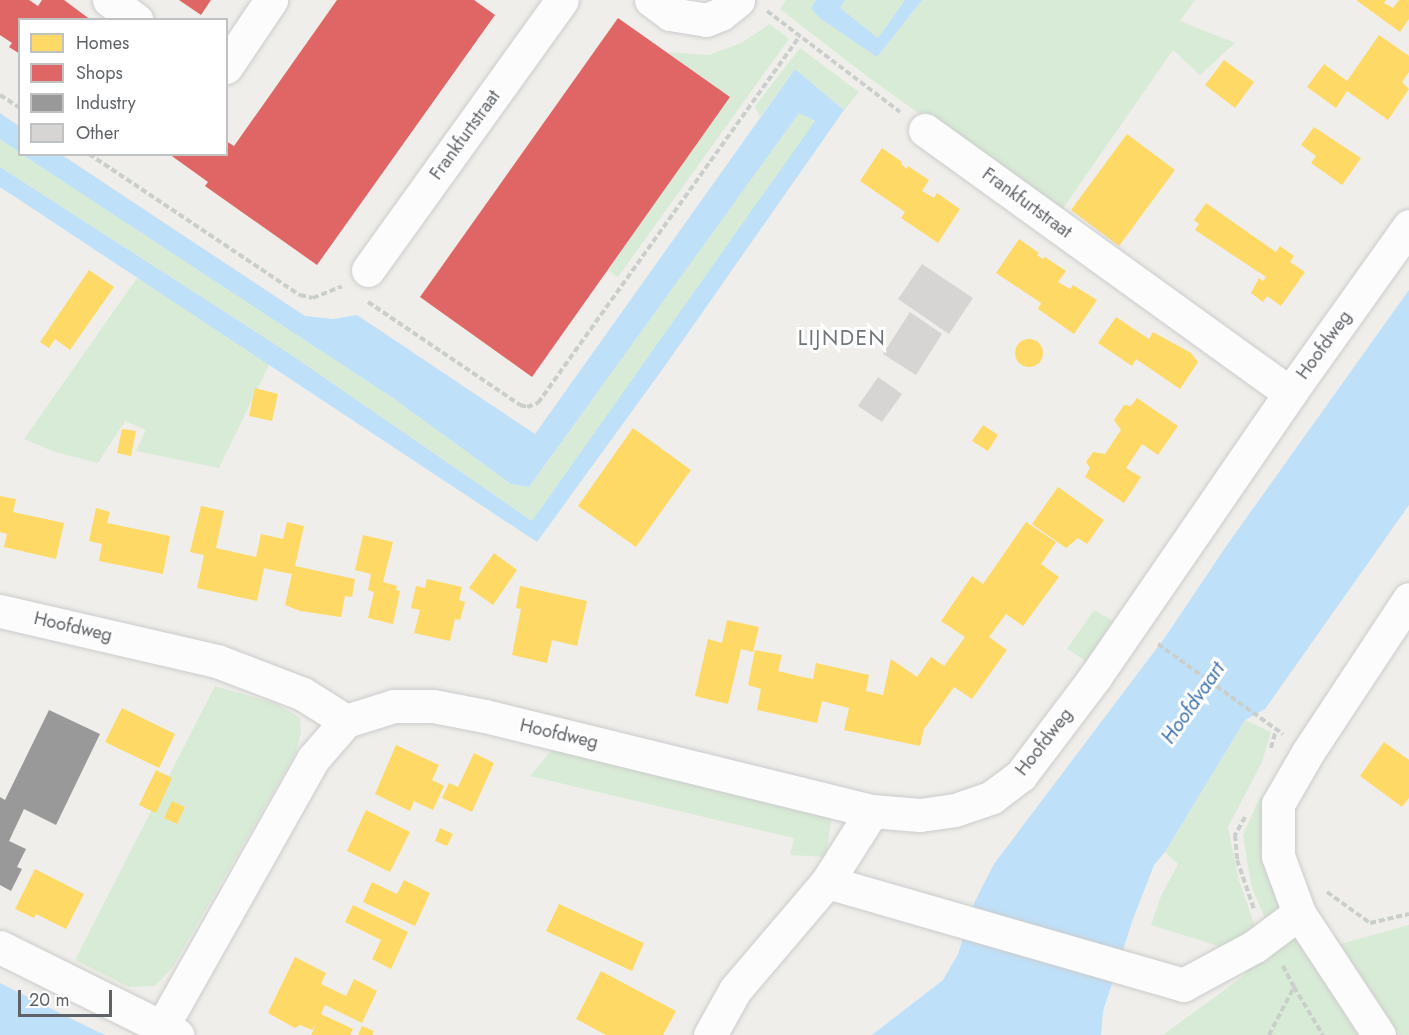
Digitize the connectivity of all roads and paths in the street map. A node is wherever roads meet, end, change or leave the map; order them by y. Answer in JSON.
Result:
{"nodes":[{"id":1,"x":109,"y":0,"type":"edge"},
{"id":2,"x":271,"y":0,"type":"edge"},
{"id":3,"x":562,"y":0,"type":"edge"},
{"id":4,"x":651,"y":0,"type":"edge"},
{"id":5,"x":752,"y":5,"type":"edge"},
{"id":6,"x":134,"y":18,"type":"edge"},
{"id":7,"x":800,"y":36,"type":"junction"},
{"id":8,"x":228,"y":64,"type":"edge"},
{"id":9,"x":0,"y":95,"type":"edge"},
{"id":10,"x":18,"y":107,"type":"edge"},
{"id":11,"x":925,"y":130,"type":"joint"},
{"id":12,"x":91,"y":156,"type":"edge"},
{"id":13,"x":1409,"y":226,"type":"edge"},
{"id":14,"x":359,"y":285,"type":"junction"},
{"id":15,"x":1290,"y":393,"type":"junction"},
{"id":16,"x":1409,"y":599,"type":"edge"},
{"id":17,"x":0,"y":611,"type":"edge"},
{"id":18,"x":1155,"y":641,"type":"dead end"},
{"id":19,"x":346,"y":721,"type":"junction"},
{"id":20,"x":1276,"y":729,"type":"dead end"},
{"id":21,"x":872,"y":811,"type":"junction"},
{"id":22,"x":827,"y":882,"type":"junction"},
{"id":23,"x":1324,"y":890,"type":"dead end"},
{"id":24,"x":1299,"y":913,"type":"junction"},
{"id":25,"x":1409,"y":914,"type":"edge"},
{"id":26,"x":0,"y":947,"type":"edge"},
{"id":27,"x":1294,"y":987,"type":"dead end"},
{"id":28,"x":169,"y":1031,"type":"edge"},
{"id":29,"x":710,"y":1035,"type":"edge"},
{"id":30,"x":1323,"y":1035,"type":"edge"},
{"id":31,"x":1379,"y":1035,"type":"edge"}],
"edges":[{"from":1,"to":6,"type":"street"},
{"from":2,"to":8,"type":"street"},
{"from":3,"to":14,"type":"street","name":"Frankfurtstraat"},
{"from":4,"to":5,"type":"street"},
{"from":5,"to":7,"type":"path"},
{"from":7,"to":11,"type":"path"},
{"from":7,"to":14,"type":"path"},
{"from":9,"to":10,"type":"path"},
{"from":11,"to":15,"type":"street","name":"Frankfurtstraat"},
{"from":12,"to":14,"type":"path"},
{"from":13,"to":15,"type":"street","name":"Hoofdweg"},
{"from":15,"to":21,"type":"street","name":"Hoofdweg"},
{"from":16,"to":24,"type":"street"},
{"from":17,"to":19,"type":"street","name":"Hoofdweg"},
{"from":18,"to":20,"type":"path"},
{"from":19,"to":21,"type":"street","name":"Hoofdweg"},
{"from":19,"to":28,"type":"street"},
{"from":21,"to":22,"type":"street"},
{"from":22,"to":24,"type":"street"},
{"from":22,"to":29,"type":"street"},
{"from":23,"to":25,"type":"path"},
{"from":24,"to":31,"type":"street"},
{"from":26,"to":28,"type":"street"},
{"from":27,"to":30,"type":"path"}]}
